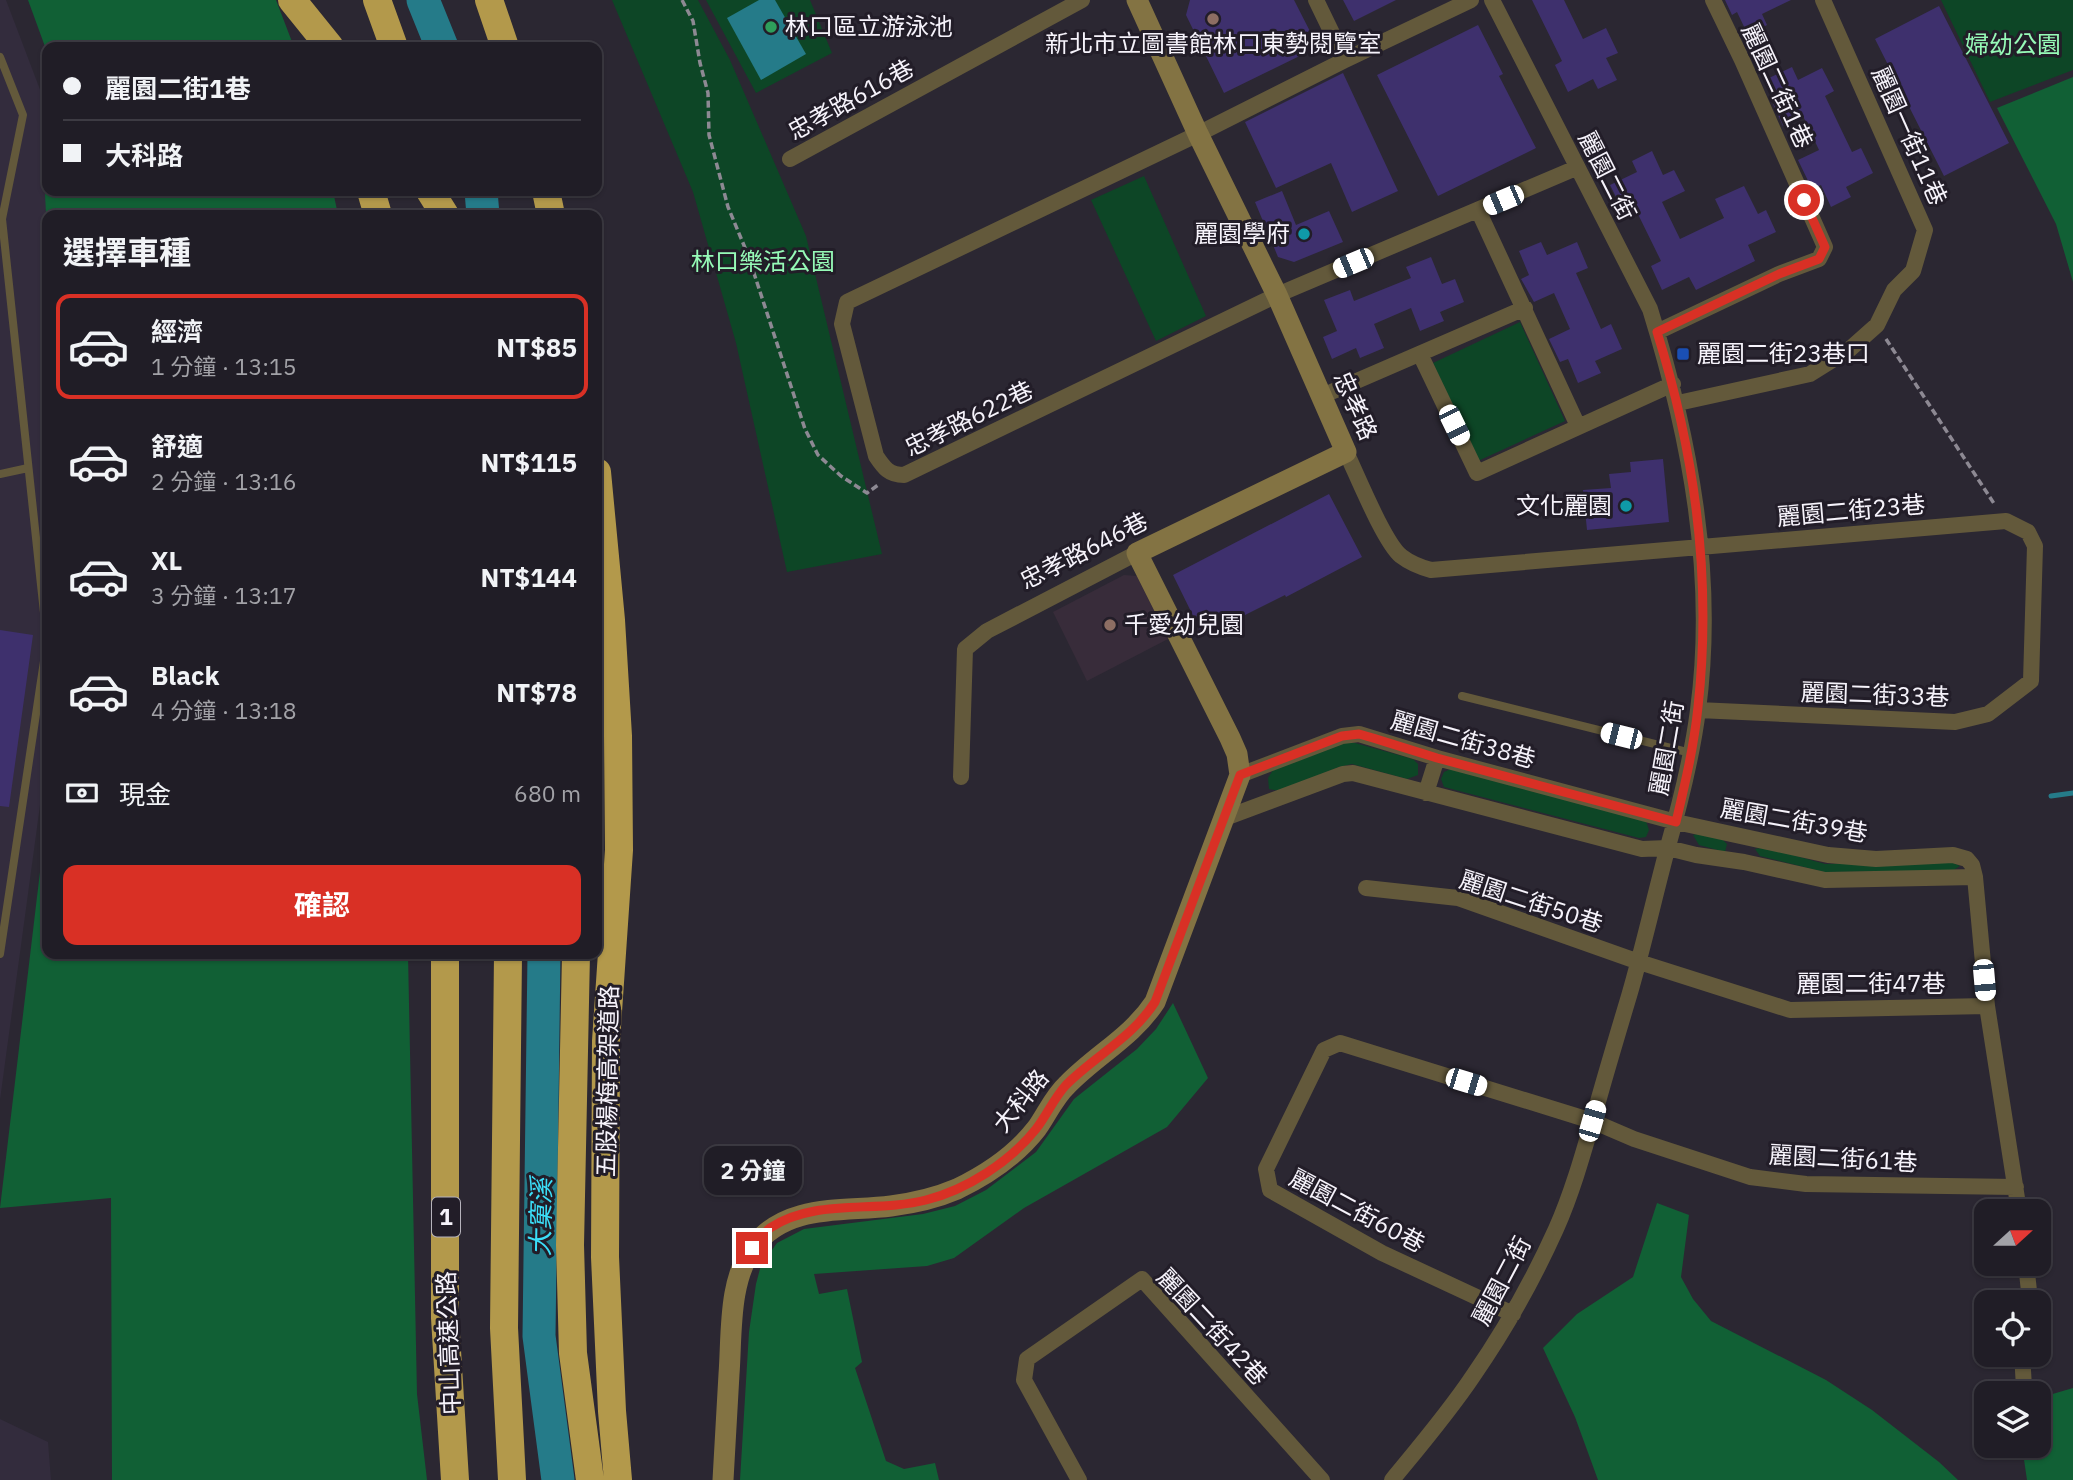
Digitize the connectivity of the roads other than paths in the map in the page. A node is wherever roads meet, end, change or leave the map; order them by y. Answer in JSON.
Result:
{"nodes":[{"id":1,"x":292,"y":0,"type":"edge"},
{"id":2,"x":310,"y":0,"type":"edge"},
{"id":3,"x":377,"y":0,"type":"edge"},
{"id":4,"x":489,"y":0,"type":"edge"},
{"id":5,"x":1082,"y":0,"type":"edge"},
{"id":6,"x":1137,"y":0,"type":"edge"},
{"id":7,"x":1316,"y":0,"type":"edge"},
{"id":8,"x":1471,"y":0,"type":"edge"},
{"id":9,"x":1492,"y":0,"type":"edge"},
{"id":10,"x":1713,"y":0,"type":"edge"},
{"id":11,"x":1823,"y":0,"type":"edge"},
{"id":12,"x":325,"y":42,"type":"edge"},
{"id":13,"x":327,"y":42,"type":"edge"},
{"id":14,"x":392,"y":42,"type":"edge"},
{"id":15,"x":503,"y":42,"type":"edge"},
{"id":16,"x":0,"y":57,"type":"edge"},
{"id":17,"x":1345,"y":60,"type":"junction"},
{"id":18,"x":1198,"y":134,"type":"junction"},
{"id":19,"x":790,"y":159,"type":"dead end"},
{"id":20,"x":1576,"y":168,"type":"junction"},
{"id":21,"x":1478,"y":210,"type":"junction"},
{"id":22,"x":1277,"y":295,"type":"junction"},
{"id":23,"x":1525,"y":308,"type":"junction"},
{"id":24,"x":1657,"y":332,"type":"junction"},
{"id":25,"x":1420,"y":354,"type":"junction"},
{"id":26,"x":1673,"y":384,"type":"junction"},
{"id":27,"x":1322,"y":396,"type":"junction"},
{"id":28,"x":1678,"y":403,"type":"junction"},
{"id":29,"x":1578,"y":426,"type":"junction"},
{"id":30,"x":1346,"y":452,"type":"junction"},
{"id":31,"x":28,"y":468,"type":"junction"},
{"id":32,"x":0,"y":474,"type":"edge"},
{"id":33,"x":2006,"y":521,"type":"joint"},
{"id":34,"x":602,"y":525,"type":"edge"},
{"id":35,"x":1700,"y":547,"type":"junction"},
{"id":36,"x":1137,"y":553,"type":"junction"},
{"id":37,"x":42,"y":595,"type":"edge"},
{"id":38,"x":42,"y":674,"type":"edge"},
{"id":39,"x":1462,"y":696,"type":"dead end"},
{"id":40,"x":1698,"y":710,"type":"junction"},
{"id":41,"x":1691,"y":753,"type":"junction"},
{"id":42,"x":1437,"y":758,"type":"junction"},
{"id":43,"x":1240,"y":775,"type":"junction"},
{"id":44,"x":961,"y":777,"type":"dead end"},
{"id":45,"x":1426,"y":793,"type":"junction"},
{"id":46,"x":1225,"y":818,"type":"junction"},
{"id":47,"x":1676,"y":822,"type":"junction"},
{"id":48,"x":1749,"y":837,"type":"junction"},
{"id":49,"x":1668,"y":848,"type":"junction"},
{"id":50,"x":1744,"y":862,"type":"junction"},
{"id":51,"x":1975,"y":877,"type":"junction"},
{"id":52,"x":1366,"y":888,"type":"dead end"},
{"id":53,"x":0,"y":954,"type":"edge"},
{"id":54,"x":445,"y":959,"type":"edge"},
{"id":55,"x":508,"y":959,"type":"edge"},
{"id":56,"x":576,"y":959,"type":"edge"},
{"id":57,"x":1639,"y":962,"type":"junction"},
{"id":58,"x":1987,"y":1006,"type":"junction"},
{"id":59,"x":1592,"y":1121,"type":"junction"},
{"id":60,"x":2016,"y":1187,"type":"junction"},
{"id":61,"x":2018,"y":1199,"type":"edge"},
{"id":62,"x":1513,"y":1314,"type":"junction"},
{"id":63,"x":455,"y":1480,"type":"edge"},
{"id":64,"x":512,"y":1480,"type":"edge"},
{"id":65,"x":590,"y":1480,"type":"edge"},
{"id":66,"x":618,"y":1480,"type":"edge"},
{"id":67,"x":723,"y":1480,"type":"edge"},
{"id":68,"x":1079,"y":1480,"type":"edge"},
{"id":69,"x":1322,"y":1480,"type":"edge"},
{"id":70,"x":1392,"y":1480,"type":"edge"}],
"edges":[{"from":1,"to":12,"type":"highway"},
{"from":2,"to":13,"type":"highway"},
{"from":3,"to":14,"type":"highway"},
{"from":4,"to":15,"type":"highway"},
{"from":5,"to":19,"type":"street","name":"忠孝路616巷"},
{"from":6,"to":18,"type":"street","name":"忠孝路"},
{"from":7,"to":17,"type":"street"},
{"from":8,"to":17,"type":"street"},
{"from":9,"to":20,"type":"street","name":"麗園二街"},
{"from":10,"to":24,"type":"street","name":"麗園二街1巷"},
{"from":11,"to":28,"type":"street","name":"麗園一街11巷"},
{"from":16,"to":31,"type":"lane"},
{"from":17,"to":18,"type":"street"},
{"from":18,"to":22,"type":"street","name":"忠孝路"},
{"from":18,"to":22,"type":"street","name":"忠孝路622巷"},
{"from":20,"to":21,"type":"street","name":"忠孝路622巷"},
{"from":20,"to":24,"type":"street","name":"麗園二街"},
{"from":21,"to":22,"type":"street","name":"忠孝路622巷"},
{"from":21,"to":23,"type":"street"},
{"from":22,"to":27,"type":"street","name":"忠孝路"},
{"from":23,"to":25,"type":"street"},
{"from":23,"to":29,"type":"street"},
{"from":24,"to":26,"type":"street","name":"麗園二街"},
{"from":25,"to":27,"type":"street"},
{"from":25,"to":29,"type":"street"},
{"from":26,"to":28,"type":"street","name":"麗園二街"},
{"from":26,"to":29,"type":"street"},
{"from":27,"to":30,"type":"street","name":"忠孝路"},
{"from":28,"to":35,"type":"street","name":"麗園二街"},
{"from":30,"to":35,"type":"street","name":"忠孝路"},
{"from":30,"to":36,"type":"street","name":"忠孝路646巷"},
{"from":31,"to":32,"type":"lane"},
{"from":31,"to":37,"type":"lane"},
{"from":33,"to":35,"type":"street","name":"麗園二街23巷"},
{"from":33,"to":40,"type":"street","name":"麗園二街33巷"},
{"from":34,"to":66,"type":"highway","name":"五股楊梅高架道路"},
{"from":35,"to":40,"type":"street","name":"麗園二街"},
{"from":36,"to":43,"type":"street"},
{"from":36,"to":44,"type":"street","name":"忠孝路646巷"},
{"from":38,"to":53,"type":"lane"},
{"from":39,"to":41,"type":"lane"},
{"from":40,"to":41,"type":"street","name":"麗園二街"},
{"from":41,"to":47,"type":"street","name":"麗園二街"},
{"from":42,"to":43,"type":"street","name":"麗園二街38巷"},
{"from":42,"to":45,"type":"street"},
{"from":42,"to":47,"type":"street","name":"麗園二街38巷"},
{"from":43,"to":46,"type":"street","name":"大科路"},
{"from":45,"to":46,"type":"street"},
{"from":45,"to":49,"type":"street"},
{"from":46,"to":67,"type":"street","name":"大科路"},
{"from":47,"to":48,"type":"street","name":"麗園二街39巷"},
{"from":47,"to":49,"type":"street","name":"麗園二街"},
{"from":48,"to":50,"type":"street"},
{"from":48,"to":51,"type":"street","name":"麗園二街39巷"},
{"from":49,"to":50,"type":"street","name":"麗園二街39巷"},
{"from":49,"to":57,"type":"street","name":"麗園二街"},
{"from":50,"to":51,"type":"street","name":"麗園二街39巷"},
{"from":51,"to":58,"type":"street"},
{"from":52,"to":57,"type":"street","name":"麗園二街50巷"},
{"from":54,"to":63,"type":"highway","name":"中山高速公路","number":"1"},
{"from":55,"to":64,"type":"highway"},
{"from":56,"to":65,"type":"highway","name":"五股楊梅高架道路"},
{"from":57,"to":58,"type":"street","name":"麗園二街47巷"},
{"from":57,"to":59,"type":"street","name":"麗園二街"},
{"from":58,"to":60,"type":"street"},
{"from":59,"to":60,"type":"street","name":"麗園二街61巷"},
{"from":59,"to":62,"type":"street","name":"麗園二街"},
{"from":59,"to":62,"type":"street","name":"麗園二街60巷"},
{"from":60,"to":61,"type":"street"},
{"from":62,"to":70,"type":"street","name":"麗園二街"},
{"from":68,"to":69,"type":"street","name":"麗園二街42巷"}]}
